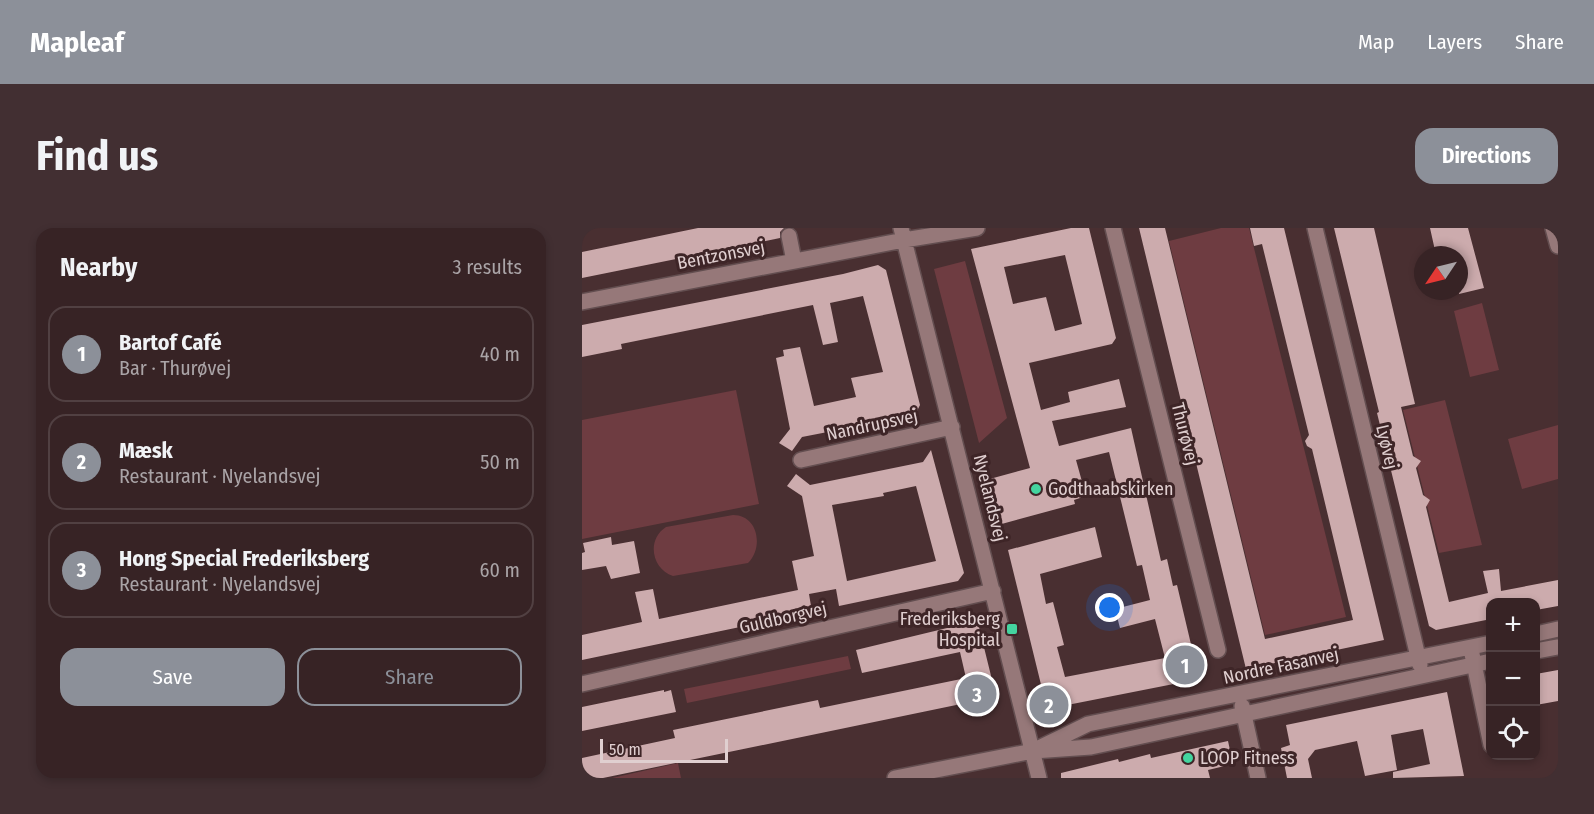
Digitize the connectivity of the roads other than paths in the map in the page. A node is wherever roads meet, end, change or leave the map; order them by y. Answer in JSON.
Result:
{"nodes":[{"id":1,"x":977,"y":228,"type":"edge"},
{"id":2,"x":1113,"y":228,"type":"edge"},
{"id":3,"x":1315,"y":228,"type":"edge"},
{"id":4,"x":1553,"y":228,"type":"edge"},
{"id":5,"x":953,"y":231,"type":"edge"},
{"id":6,"x":902,"y":234,"type":"edge"},
{"id":7,"x":789,"y":236,"type":"dead end"},
{"id":8,"x":1558,"y":246,"type":"edge"},
{"id":9,"x":794,"y":261,"type":"junction"},
{"id":10,"x":582,"y":302,"type":"edge"},
{"id":11,"x":952,"y":427,"type":"junction"},
{"id":12,"x":801,"y":460,"type":"dead end"},
{"id":13,"x":993,"y":591,"type":"junction"},
{"id":14,"x":1558,"y":629,"type":"edge"},
{"id":15,"x":1540,"y":633,"type":"edge"},
{"id":16,"x":1486,"y":644,"type":"edge"},
{"id":17,"x":1471,"y":647,"type":"junction"},
{"id":18,"x":1558,"y":647,"type":"edge"},
{"id":19,"x":1218,"y":650,"type":"dead end"},
{"id":20,"x":1540,"y":650,"type":"edge"},
{"id":21,"x":1418,"y":658,"type":"junction"},
{"id":22,"x":1486,"y":662,"type":"edge"},
{"id":23,"x":1474,"y":664,"type":"junction"},
{"id":24,"x":1422,"y":675,"type":"junction"},
{"id":25,"x":582,"y":684,"type":"edge"},
{"id":26,"x":1240,"y":694,"type":"junction"},
{"id":27,"x":1244,"y":713,"type":"junction"},
{"id":28,"x":1486,"y":723,"type":"edge"},
{"id":29,"x":1033,"y":751,"type":"junction"},
{"id":30,"x":895,"y":778,"type":"edge"},
{"id":31,"x":1039,"y":778,"type":"edge"},
{"id":32,"x":1258,"y":778,"type":"edge"}],
"edges":[{"from":1,"to":5,"type":"street","name":"Bentzonsvej"},
{"from":2,"to":19,"type":"street","name":"Thurøvej"},
{"from":3,"to":21,"type":"street","name":"Lyøvej"},
{"from":4,"to":8,"type":"street"},
{"from":5,"to":6,"type":"street","name":"Bentzonsvej"},
{"from":6,"to":9,"type":"street","name":"Bentzonsvej"},
{"from":6,"to":11,"type":"street","name":"Nyelandsvej"},
{"from":7,"to":9,"type":"street"},
{"from":9,"to":10,"type":"street","name":"Bentzonsvej"},
{"from":11,"to":12,"type":"street","name":"Nandrupsvej"},
{"from":11,"to":13,"type":"street","name":"Nyelandsvej"},
{"from":13,"to":25,"type":"street","name":"Guldborgvej"},
{"from":13,"to":29,"type":"street","name":"Nyelandsvej"},
{"from":14,"to":15,"type":"street"},
{"from":16,"to":17,"type":"street","name":"Nordre Fasanvej"},
{"from":17,"to":21,"type":"street","name":"Nordre Fasanvej"},
{"from":17,"to":23,"type":"street"},
{"from":18,"to":20,"type":"street"},
{"from":21,"to":24,"type":"street","name":"Lyøvej"},
{"from":21,"to":26,"type":"street","name":"Nordre Fasanvej"},
{"from":22,"to":23,"type":"street","name":"Nordre Fasanvej"},
{"from":23,"to":24,"type":"street","name":"Nordre Fasanvej"},
{"from":23,"to":28,"type":"street"},
{"from":24,"to":27,"type":"street","name":"Nordre Fasanvej"},
{"from":26,"to":27,"type":"street"},
{"from":26,"to":29,"type":"street","name":"Nordre Fasanvej"},
{"from":27,"to":29,"type":"street","name":"Nordre Fasanvej"},
{"from":27,"to":32,"type":"street"},
{"from":29,"to":30,"type":"street","name":"Nordre Fasanvej"},
{"from":29,"to":31,"type":"street","name":"Nyelandsvej"}]}
